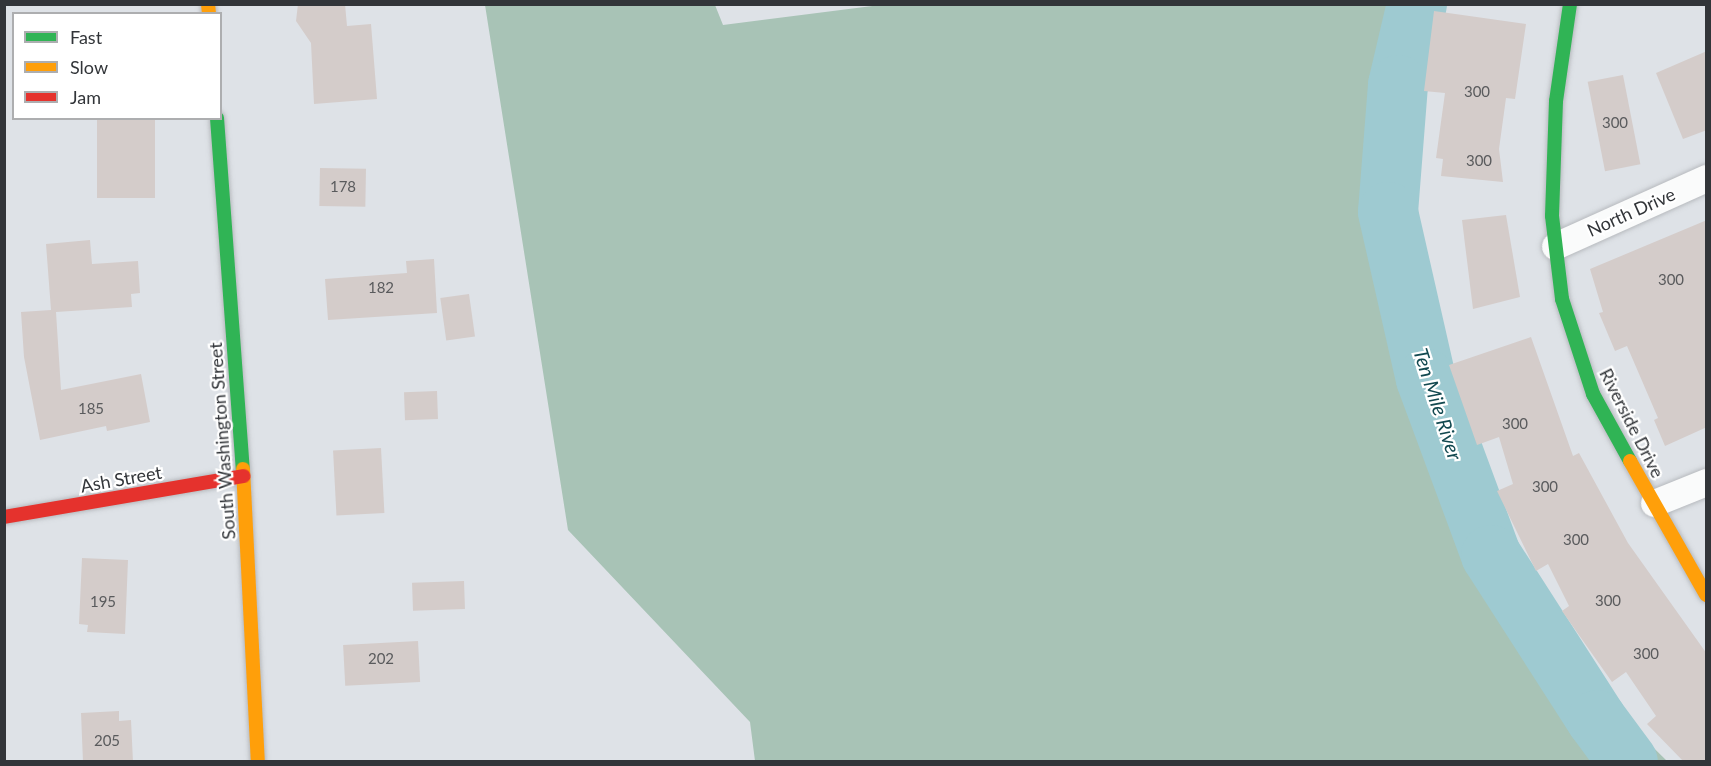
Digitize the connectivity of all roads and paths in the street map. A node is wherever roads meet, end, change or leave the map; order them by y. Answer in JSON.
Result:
{"nodes":[{"id":1,"x":1570,"y":4,"type":"edge"},
{"id":2,"x":217,"y":120,"type":"edge"},
{"id":3,"x":1707,"y":178,"type":"edge"},
{"id":4,"x":1556,"y":246,"type":"junction"},
{"id":5,"x":244,"y":476,"type":"junction"},
{"id":6,"x":1707,"y":482,"type":"edge"},
{"id":7,"x":1653,"y":503,"type":"junction"},
{"id":8,"x":4,"y":517,"type":"edge"},
{"id":9,"x":1707,"y":595,"type":"edge"},
{"id":10,"x":258,"y":762,"type":"edge"}],
"edges":[{"from":1,"to":4,"type":"street","name":"Riverside Drive"},
{"from":2,"to":5,"type":"street","name":"South Washington Street"},
{"from":3,"to":4,"type":"street","name":"North Drive"},
{"from":4,"to":7,"type":"street","name":"Riverside Drive"},
{"from":5,"to":8,"type":"street","name":"Ash Street"},
{"from":5,"to":10,"type":"street","name":"South Washington Street"},
{"from":6,"to":7,"type":"street"},
{"from":7,"to":9,"type":"street","name":"Riverside Drive"}]}
